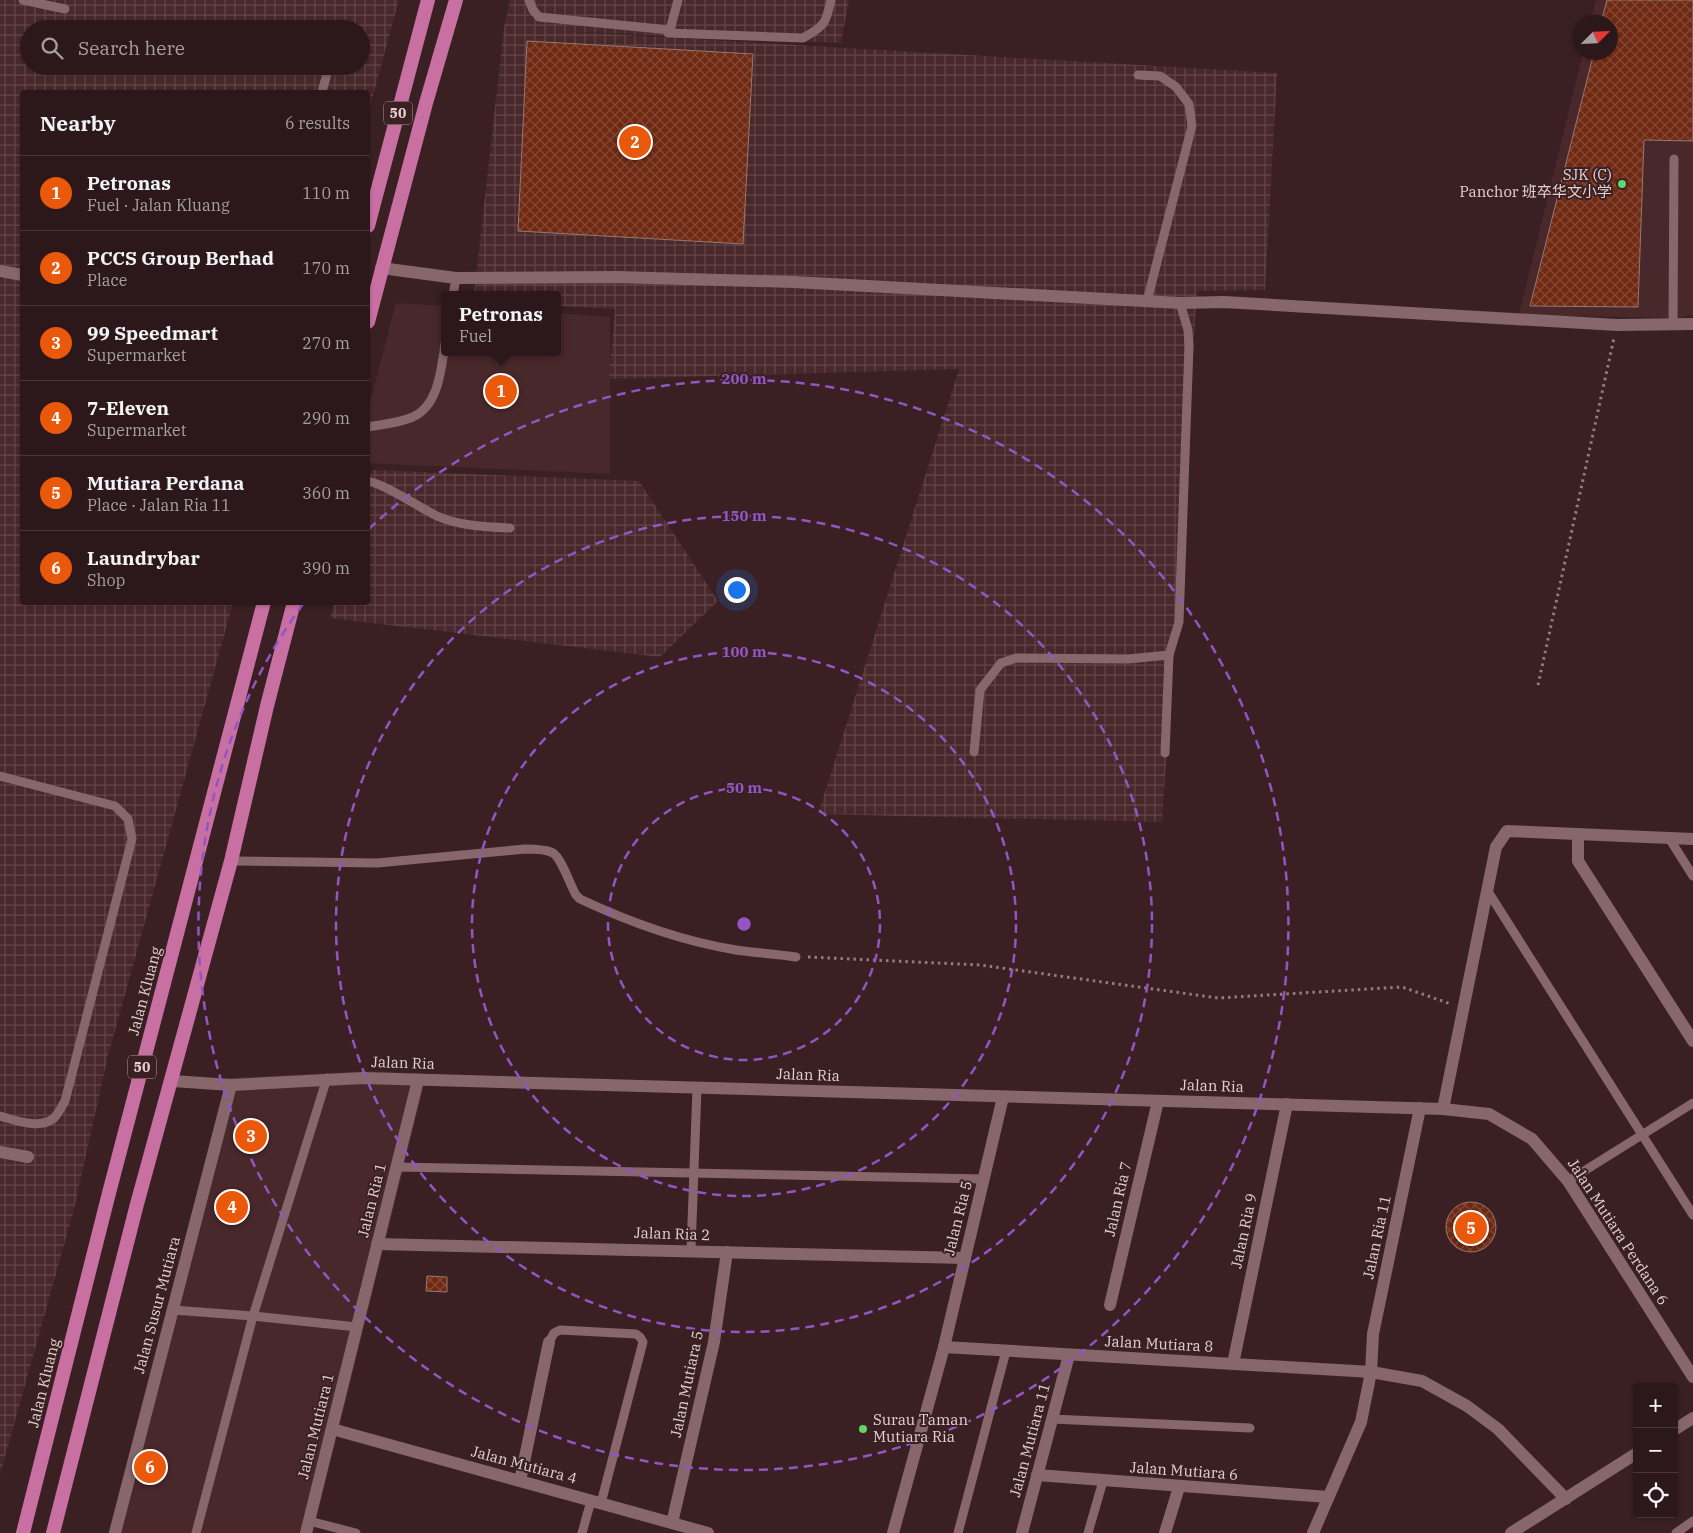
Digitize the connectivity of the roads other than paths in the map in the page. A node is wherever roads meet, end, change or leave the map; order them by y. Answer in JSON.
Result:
{"nodes":[{"id":1,"x":23,"y":0,"type":"edge"},
{"id":2,"x":428,"y":0,"type":"edge"},
{"id":3,"x":456,"y":0,"type":"edge"},
{"id":4,"x":529,"y":0,"type":"edge"},
{"id":5,"x":678,"y":0,"type":"edge"},
{"id":6,"x":831,"y":0,"type":"edge"},
{"id":7,"x":65,"y":9,"type":"dead end"},
{"id":8,"x":670,"y":30,"type":"junction"},
{"id":9,"x":327,"y":75,"type":"edge"},
{"id":10,"x":1138,"y":76,"type":"dead end"},
{"id":11,"x":323,"y":90,"type":"edge"},
{"id":12,"x":1674,"y":159,"type":"dead end"},
{"id":13,"x":370,"y":218,"type":"edge"},
{"id":14,"x":381,"y":268,"type":"junction"},
{"id":15,"x":0,"y":271,"type":"edge"},
{"id":16,"x":20,"y":275,"type":"edge"},
{"id":17,"x":456,"y":278,"type":"junction"},
{"id":18,"x":454,"y":291,"type":"edge"},
{"id":19,"x":1146,"y":301,"type":"junction"},
{"id":20,"x":1180,"y":302,"type":"junction"},
{"id":21,"x":370,"y":314,"type":"edge"},
{"id":22,"x":1693,"y":324,"type":"edge"},
{"id":23,"x":1673,"y":325,"type":"junction"},
{"id":24,"x":442,"y":356,"type":"edge"},
{"id":25,"x":370,"y":427,"type":"edge"},
{"id":26,"x":370,"y":482,"type":"edge"},
{"id":27,"x":510,"y":528,"type":"dead end"},
{"id":28,"x":263,"y":605,"type":"edge"},
{"id":29,"x":293,"y":605,"type":"edge"},
{"id":30,"x":1169,"y":655,"type":"junction"},
{"id":31,"x":974,"y":752,"type":"dead end"},
{"id":32,"x":1165,"y":754,"type":"dead end"},
{"id":33,"x":0,"y":776,"type":"edge"},
{"id":34,"x":1578,"y":834,"type":"junction"},
{"id":35,"x":1669,"y":838,"type":"junction"},
{"id":36,"x":1693,"y":839,"type":"edge"},
{"id":37,"x":231,"y":861,"type":"junction"},
{"id":38,"x":1693,"y":876,"type":"edge"},
{"id":39,"x":1487,"y":890,"type":"junction"},
{"id":40,"x":796,"y":957,"type":"road end"},
{"id":41,"x":1693,"y":1041,"type":"edge"},
{"id":42,"x":327,"y":1078,"type":"junction"},
{"id":43,"x":172,"y":1080,"type":"junction"},
{"id":44,"x":418,"y":1080,"type":"junction"},
{"id":45,"x":231,"y":1085,"type":"junction"},
{"id":46,"x":697,"y":1088,"type":"junction"},
{"id":47,"x":1004,"y":1097,"type":"junction"},
{"id":48,"x":1158,"y":1101,"type":"junction"},
{"id":49,"x":1693,"y":1103,"type":"edge"},
{"id":50,"x":1287,"y":1104,"type":"junction"},
{"id":51,"x":1420,"y":1108,"type":"junction"},
{"id":52,"x":1443,"y":1108,"type":"junction"},
{"id":53,"x":0,"y":1116,"type":"edge"},
{"id":54,"x":1642,"y":1135,"type":"junction"},
{"id":55,"x":0,"y":1152,"type":"edge"},
{"id":56,"x":28,"y":1157,"type":"dead end"},
{"id":57,"x":397,"y":1168,"type":"junction"},
{"id":58,"x":694,"y":1173,"type":"junction"},
{"id":59,"x":984,"y":1179,"type":"junction"},
{"id":60,"x":1568,"y":1181,"type":"junction"},
{"id":61,"x":1693,"y":1215,"type":"edge"},
{"id":62,"x":378,"y":1244,"type":"junction"},
{"id":63,"x":692,"y":1250,"type":"junction"},
{"id":64,"x":727,"y":1252,"type":"junction"},
{"id":65,"x":965,"y":1258,"type":"junction"},
{"id":66,"x":1110,"y":1304,"type":"dead end"},
{"id":67,"x":172,"y":1310,"type":"junction"},
{"id":68,"x":253,"y":1316,"type":"junction"},
{"id":69,"x":357,"y":1327,"type":"junction"},
{"id":70,"x":549,"y":1342,"type":"joint"},
{"id":71,"x":944,"y":1347,"type":"junction"},
{"id":72,"x":1006,"y":1351,"type":"junction"},
{"id":73,"x":1069,"y":1355,"type":"junction"},
{"id":74,"x":1233,"y":1364,"type":"junction"},
{"id":75,"x":1372,"y":1372,"type":"junction"},
{"id":76,"x":1693,"y":1377,"type":"edge"},
{"id":77,"x":1693,"y":1418,"type":"edge"},
{"id":78,"x":1052,"y":1419,"type":"junction"},
{"id":79,"x":1250,"y":1428,"type":"dead end"},
{"id":80,"x":1677,"y":1428,"type":"edge"},
{"id":81,"x":332,"y":1429,"type":"junction"},
{"id":82,"x":1633,"y":1456,"type":"edge"},
{"id":83,"x":1037,"y":1476,"type":"junction"},
{"id":84,"x":520,"y":1481,"type":"junction"},
{"id":85,"x":1102,"y":1481,"type":"junction"},
{"id":86,"x":1179,"y":1486,"type":"junction"},
{"id":87,"x":1328,"y":1497,"type":"junction"},
{"id":88,"x":1566,"y":1498,"type":"junction"},
{"id":89,"x":596,"y":1502,"type":"junction"},
{"id":90,"x":1693,"y":1521,"type":"edge"},
{"id":91,"x":672,"y":1523,"type":"junction"},
{"id":92,"x":307,"y":1527,"type":"edge"},
{"id":93,"x":22,"y":1533,"type":"edge"},
{"id":94,"x":53,"y":1533,"type":"edge"},
{"id":95,"x":115,"y":1533,"type":"edge"},
{"id":96,"x":196,"y":1533,"type":"edge"},
{"id":97,"x":356,"y":1533,"type":"edge"},
{"id":98,"x":582,"y":1533,"type":"edge"},
{"id":99,"x":708,"y":1533,"type":"edge"},
{"id":100,"x":894,"y":1533,"type":"edge"},
{"id":101,"x":958,"y":1533,"type":"edge"},
{"id":102,"x":1022,"y":1533,"type":"edge"},
{"id":103,"x":1088,"y":1533,"type":"edge"},
{"id":104,"x":1165,"y":1533,"type":"edge"},
{"id":105,"x":1313,"y":1533,"type":"edge"},
{"id":106,"x":1511,"y":1533,"type":"edge"},
{"id":107,"x":1676,"y":1533,"type":"edge"}],
"edges":[{"from":1,"to":7,"type":"lane"},
{"from":2,"to":13,"type":"highway","number":"50"},
{"from":3,"to":14,"type":"highway","number":"50"},
{"from":4,"to":8,"type":"lane"},
{"from":5,"to":8,"type":"lane"},
{"from":6,"to":8,"type":"lane"},
{"from":9,"to":11,"type":"lane"},
{"from":10,"to":19,"type":"lane"},
{"from":12,"to":23,"type":"lane"},
{"from":14,"to":17,"type":"street"},
{"from":14,"to":21,"type":"highway","number":"50"},
{"from":15,"to":16,"type":"street"},
{"from":17,"to":18,"type":"lane"},
{"from":17,"to":19,"type":"street"},
{"from":19,"to":20,"type":"street"},
{"from":20,"to":23,"type":"street"},
{"from":20,"to":30,"type":"lane"},
{"from":22,"to":23,"type":"street"},
{"from":24,"to":25,"type":"lane"},
{"from":26,"to":27,"type":"lane"},
{"from":28,"to":93,"type":"highway","name":"Jalan Kluang","number":"50"},
{"from":29,"to":37,"type":"highway","number":"50"},
{"from":30,"to":31,"type":"lane"},
{"from":30,"to":32,"type":"lane"},
{"from":33,"to":53,"type":"lane"},
{"from":34,"to":35,"type":"street"},
{"from":34,"to":39,"type":"street"},
{"from":34,"to":41,"type":"street"},
{"from":35,"to":36,"type":"street"},
{"from":35,"to":38,"type":"lane"},
{"from":37,"to":40,"type":"lane"},
{"from":37,"to":43,"type":"highway","number":"50"},
{"from":39,"to":52,"type":"street"},
{"from":39,"to":54,"type":"lane"},
{"from":42,"to":44,"type":"street","name":"Jalan Ria"},
{"from":42,"to":45,"type":"street","name":"Jalan Ria"},
{"from":42,"to":68,"type":"lane"},
{"from":43,"to":45,"type":"street","name":"Jalan Ria"},
{"from":43,"to":94,"type":"highway","number":"50"},
{"from":44,"to":46,"type":"street","name":"Jalan Ria"},
{"from":44,"to":57,"type":"street","name":"Jalan Ria 1"},
{"from":45,"to":67,"type":"street","name":"Jalan Susur Mutiara"},
{"from":46,"to":47,"type":"street","name":"Jalan Ria"},
{"from":46,"to":58,"type":"lane"},
{"from":47,"to":48,"type":"street","name":"Jalan Ria"},
{"from":47,"to":59,"type":"street","name":"Jalan Ria 5"},
{"from":48,"to":50,"type":"street","name":"Jalan Ria"},
{"from":48,"to":66,"type":"street","name":"Jalan Ria 7"},
{"from":49,"to":54,"type":"lane"},
{"from":50,"to":51,"type":"street","name":"Jalan Ria"},
{"from":50,"to":74,"type":"street","name":"Jalan Ria 9"},
{"from":51,"to":52,"type":"street","name":"Jalan Ria"},
{"from":51,"to":75,"type":"street","name":"Jalan Ria 11"},
{"from":52,"to":60,"type":"street","name":"Jalan Mutiara Perdana 6"},
{"from":54,"to":60,"type":"lane"},
{"from":54,"to":61,"type":"lane"},
{"from":55,"to":56,"type":"street"},
{"from":57,"to":58,"type":"lane"},
{"from":57,"to":62,"type":"street","name":"Jalan Ria 1"},
{"from":58,"to":59,"type":"lane"},
{"from":58,"to":63,"type":"lane"},
{"from":59,"to":65,"type":"street","name":"Jalan Ria 5"},
{"from":60,"to":76,"type":"street","name":"Jalan Mutiara Perdana 6"},
{"from":62,"to":63,"type":"street","name":"Jalan Ria 2"},
{"from":62,"to":69,"type":"street","name":"Jalan Ria 1"},
{"from":63,"to":64,"type":"street","name":"Jalan Ria 2"},
{"from":64,"to":65,"type":"street","name":"Jalan Ria 2"},
{"from":64,"to":91,"type":"street","name":"Jalan Mutiara 5"},
{"from":65,"to":71,"type":"street","name":"Jalan Ria 5"},
{"from":67,"to":68,"type":"lane"},
{"from":67,"to":95,"type":"street","name":"Jalan Susur Mutiara"},
{"from":68,"to":69,"type":"lane"},
{"from":68,"to":96,"type":"lane"},
{"from":69,"to":81,"type":"street","name":"Jalan Mutiara 1"},
{"from":70,"to":84,"type":"street"},
{"from":70,"to":89,"type":"lane"},
{"from":71,"to":72,"type":"street","name":"Jalan Mutiara 8"},
{"from":71,"to":100,"type":"street","name":"Jalan Ria 5"},
{"from":72,"to":73,"type":"street","name":"Jalan Mutiara 8"},
{"from":72,"to":101,"type":"lane"},
{"from":73,"to":74,"type":"street","name":"Jalan Mutiara 8"},
{"from":73,"to":78,"type":"street","name":"Jalan Mutiara 11"},
{"from":74,"to":75,"type":"street","name":"Jalan Mutiara 8"},
{"from":75,"to":87,"type":"street","name":"Jalan Ria 11"},
{"from":75,"to":88,"type":"street","name":"Jalan Mutiara 8"},
{"from":77,"to":80,"type":"street"},
{"from":78,"to":79,"type":"lane"},
{"from":78,"to":83,"type":"street","name":"Jalan Mutiara 11"},
{"from":81,"to":84,"type":"street","name":"Jalan Mutiara 4"},
{"from":81,"to":92,"type":"street","name":"Jalan Mutiara 1"},
{"from":82,"to":88,"type":"street"},
{"from":83,"to":85,"type":"street","name":"Jalan Mutiara 6"},
{"from":83,"to":102,"type":"street","name":"Jalan Mutiara 11"},
{"from":84,"to":89,"type":"street","name":"Jalan Mutiara 4"},
{"from":85,"to":86,"type":"street","name":"Jalan Mutiara 6"},
{"from":85,"to":103,"type":"lane"},
{"from":86,"to":87,"type":"street","name":"Jalan Mutiara 6"},
{"from":86,"to":104,"type":"street"},
{"from":87,"to":105,"type":"street","name":"Jalan Ria 11"},
{"from":88,"to":106,"type":"street"},
{"from":89,"to":91,"type":"street","name":"Jalan Mutiara 4"},
{"from":89,"to":98,"type":"lane"},
{"from":90,"to":107,"type":"lane"},
{"from":91,"to":99,"type":"street","name":"Jalan Mutiara 4"},
{"from":92,"to":97,"type":"lane"}]}
